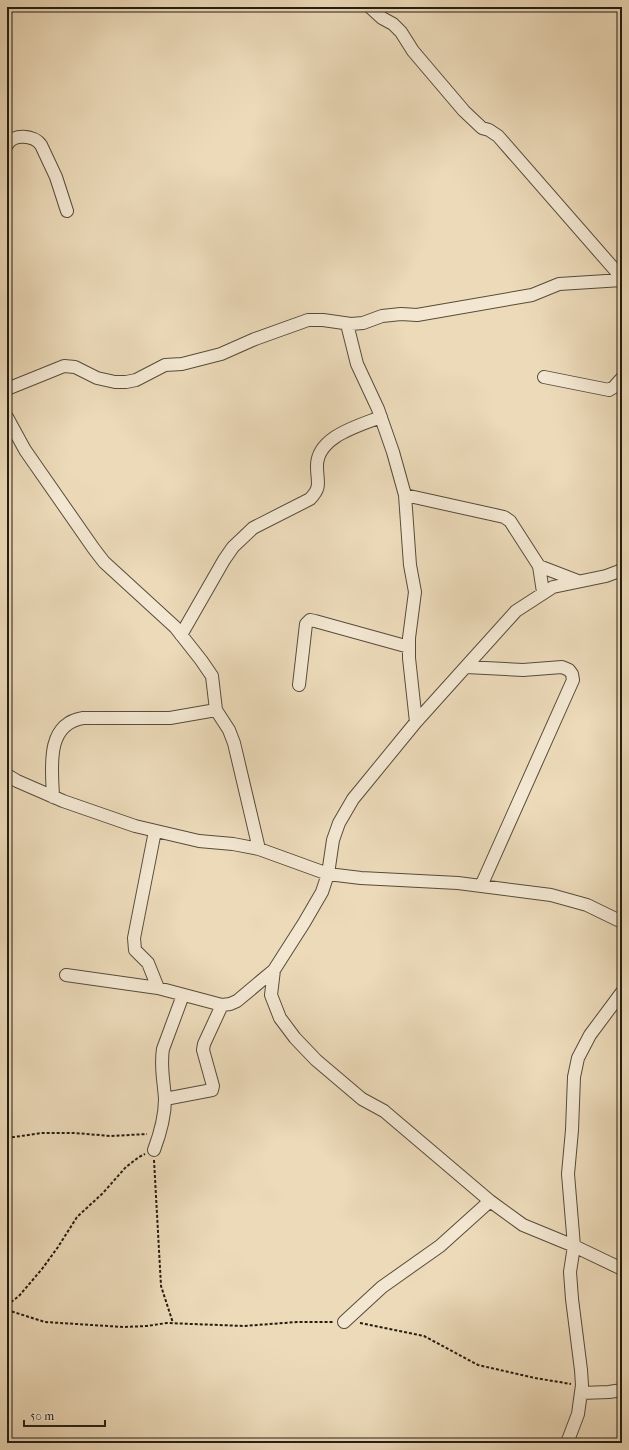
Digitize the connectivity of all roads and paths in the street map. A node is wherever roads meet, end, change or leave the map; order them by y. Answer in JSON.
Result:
{"nodes":[{"id":1,"x":370,"y":7,"type":"edge"},
{"id":2,"x":7,"y":145,"type":"edge"},
{"id":3,"x":67,"y":211,"type":"dead end"},
{"id":4,"x":622,"y":279,"type":"edge"},
{"id":5,"x":347,"y":324,"type":"junction"},
{"id":6,"x":544,"y":377,"type":"dead end"},
{"id":7,"x":622,"y":378,"type":"edge"},
{"id":8,"x":7,"y":389,"type":"edge"},
{"id":9,"x":7,"y":417,"type":"edge"},
{"id":10,"x":381,"y":417,"type":"junction"},
{"id":11,"x":405,"y":495,"type":"junction"},
{"id":12,"x":539,"y":566,"type":"junction"},
{"id":13,"x":622,"y":570,"type":"edge"},
{"id":14,"x":578,"y":581,"type":"junction"},
{"id":15,"x":543,"y":592,"type":"junction"},
{"id":16,"x":181,"y":635,"type":"junction"},
{"id":17,"x":409,"y":647,"type":"junction"},
{"id":18,"x":466,"y":667,"type":"junction"},
{"id":19,"x":299,"y":685,"type":"dead end"},
{"id":20,"x":216,"y":710,"type":"junction"},
{"id":21,"x":416,"y":722,"type":"junction"},
{"id":22,"x":7,"y":775,"type":"edge"},
{"id":23,"x":54,"y":797,"type":"junction"},
{"id":24,"x":155,"y":831,"type":"junction"},
{"id":25,"x":259,"y":849,"type":"junction"},
{"id":26,"x":328,"y":874,"type":"junction"},
{"id":27,"x":481,"y":886,"type":"junction"},
{"id":28,"x":622,"y":922,"type":"edge"},
{"id":29,"x":274,"y":970,"type":"junction"},
{"id":30,"x":66,"y":975,"type":"dead end"},
{"id":31,"x":158,"y":988,"type":"junction"},
{"id":32,"x":250,"y":990,"type":"junction"},
{"id":33,"x":622,"y":992,"type":"edge"},
{"id":34,"x":183,"y":995,"type":"junction"},
{"id":35,"x":272,"y":995,"type":"junction"},
{"id":36,"x":222,"y":1005,"type":"junction"},
{"id":37,"x":164,"y":1099,"type":"junction"},
{"id":38,"x":160,"y":1134,"type":"junction"},
{"id":39,"x":7,"y":1138,"type":"edge"},
{"id":40,"x":154,"y":1150,"type":"junction"},
{"id":41,"x":490,"y":1201,"type":"junction"},
{"id":42,"x":574,"y":1246,"type":"junction"},
{"id":43,"x":622,"y":1270,"type":"edge"},
{"id":44,"x":7,"y":1305,"type":"edge"},
{"id":45,"x":7,"y":1310,"type":"edge"},
{"id":46,"x":173,"y":1322,"type":"junction"},
{"id":47,"x":344,"y":1322,"type":"junction"},
{"id":48,"x":581,"y":1390,"type":"junction"},
{"id":49,"x":622,"y":1390,"type":"edge"},
{"id":50,"x":567,"y":1443,"type":"edge"}],
"edges":[{"from":1,"to":4,"type":"street"},
{"from":2,"to":3,"type":"street"},
{"from":4,"to":5,"type":"street"},
{"from":5,"to":8,"type":"street"},
{"from":5,"to":10,"type":"street"},
{"from":6,"to":7,"type":"street"},
{"from":9,"to":16,"type":"street"},
{"from":10,"to":11,"type":"street"},
{"from":10,"to":16,"type":"street"},
{"from":11,"to":12,"type":"street"},
{"from":11,"to":17,"type":"street"},
{"from":12,"to":14,"type":"street"},
{"from":12,"to":15,"type":"street"},
{"from":13,"to":14,"type":"street"},
{"from":14,"to":15,"type":"street"},
{"from":15,"to":18,"type":"street"},
{"from":16,"to":20,"type":"street"},
{"from":17,"to":19,"type":"street"},
{"from":17,"to":21,"type":"street"},
{"from":18,"to":21,"type":"street"},
{"from":18,"to":27,"type":"street"},
{"from":20,"to":23,"type":"street"},
{"from":20,"to":25,"type":"street"},
{"from":21,"to":26,"type":"street"},
{"from":22,"to":23,"type":"street"},
{"from":23,"to":24,"type":"street"},
{"from":24,"to":25,"type":"street"},
{"from":24,"to":31,"type":"street"},
{"from":25,"to":26,"type":"street"},
{"from":26,"to":27,"type":"street"},
{"from":26,"to":29,"type":"street"},
{"from":27,"to":28,"type":"street"},
{"from":29,"to":32,"type":"street"},
{"from":29,"to":35,"type":"street"},
{"from":30,"to":31,"type":"street"},
{"from":31,"to":34,"type":"street"},
{"from":32,"to":35,"type":"street"},
{"from":32,"to":36,"type":"street"},
{"from":33,"to":42,"type":"street"},
{"from":34,"to":36,"type":"street"},
{"from":34,"to":37,"type":"street"},
{"from":35,"to":41,"type":"street"},
{"from":36,"to":37,"type":"street"},
{"from":37,"to":38,"type":"street"},
{"from":38,"to":39,"type":"path"},
{"from":38,"to":40,"type":"street"},
{"from":40,"to":44,"type":"path"},
{"from":40,"to":46,"type":"path"},
{"from":41,"to":42,"type":"street"},
{"from":41,"to":47,"type":"street"},
{"from":42,"to":43,"type":"street"},
{"from":42,"to":48,"type":"street"},
{"from":45,"to":46,"type":"path"},
{"from":46,"to":47,"type":"path"},
{"from":47,"to":48,"type":"path"},
{"from":48,"to":49,"type":"street"},
{"from":48,"to":50,"type":"street"}]}
